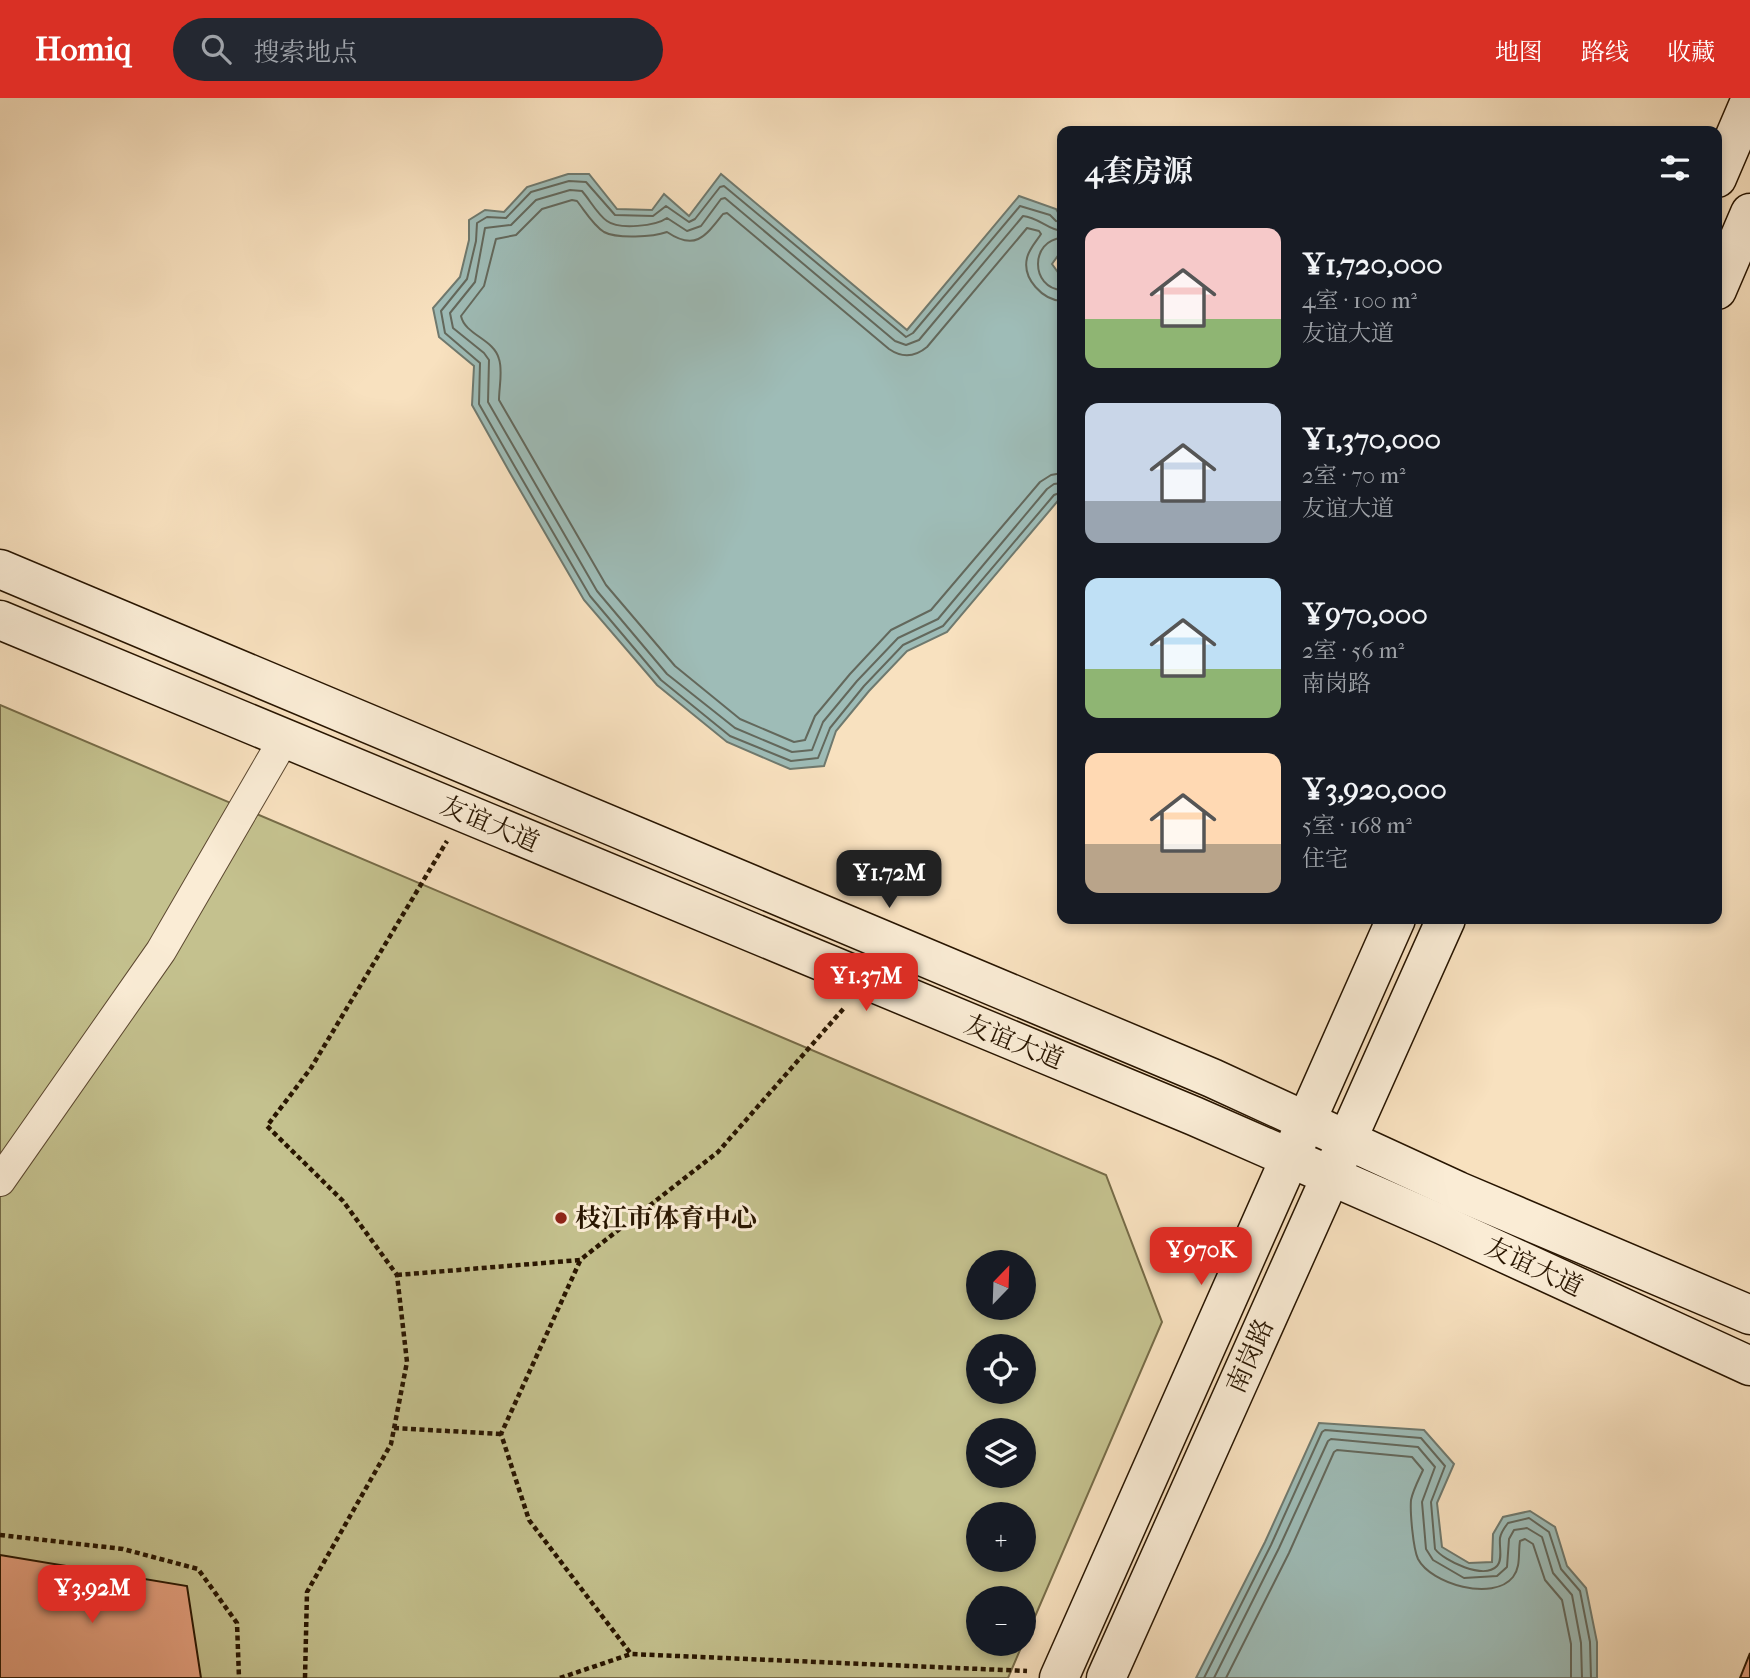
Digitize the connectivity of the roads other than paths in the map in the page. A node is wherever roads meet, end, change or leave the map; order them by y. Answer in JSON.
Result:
{"nodes":[{"id":1,"x":1750,"y":101,"type":"edge"},
{"id":2,"x":1722,"y":166,"type":"edge"},
{"id":3,"x":1750,"y":213,"type":"edge"},
{"id":4,"x":1722,"y":278,"type":"edge"},
{"id":5,"x":0,"y":569,"type":"edge"},
{"id":6,"x":0,"y":620,"type":"edge"},
{"id":7,"x":284,"y":739,"type":"junction"},
{"id":8,"x":1394,"y":924,"type":"edge"},
{"id":9,"x":1444,"y":924,"type":"edge"},
{"id":10,"x":1307,"y":1122,"type":"junction"},
{"id":11,"x":1347,"y":1140,"type":"junction"},
{"id":12,"x":1291,"y":1159,"type":"junction"},
{"id":13,"x":1331,"y":1176,"type":"junction"},
{"id":14,"x":0,"y":1181,"type":"edge"},
{"id":15,"x":1750,"y":1315,"type":"edge"},
{"id":16,"x":1750,"y":1366,"type":"edge"},
{"id":17,"x":1060,"y":1675,"type":"edge"},
{"id":18,"x":1106,"y":1678,"type":"edge"}],
"edges":[{"from":1,"to":2,"type":"main road"},
{"from":3,"to":4,"type":"main road"},
{"from":5,"to":10,"type":"main road","name":"友谊大道"},
{"from":6,"to":7,"type":"main road","name":"友谊大道"},
{"from":7,"to":12,"type":"main road","name":"友谊大道"},
{"from":7,"to":14,"type":"street"},
{"from":8,"to":10,"type":"main road","name":"南岗路"},
{"from":9,"to":11,"type":"main road","name":"南岗路"},
{"from":10,"to":11,"type":"main road","name":"友谊大道"},
{"from":10,"to":12,"type":"main road","name":"南岗路"},
{"from":11,"to":13,"type":"main road","name":"南岗路"},
{"from":11,"to":15,"type":"main road","name":"友谊大道"},
{"from":12,"to":13,"type":"main road","name":"友谊大道"},
{"from":12,"to":17,"type":"main road","name":"南岗路"},
{"from":13,"to":16,"type":"main road","name":"友谊大道"},
{"from":13,"to":18,"type":"main road","name":"南岗路"}]}
